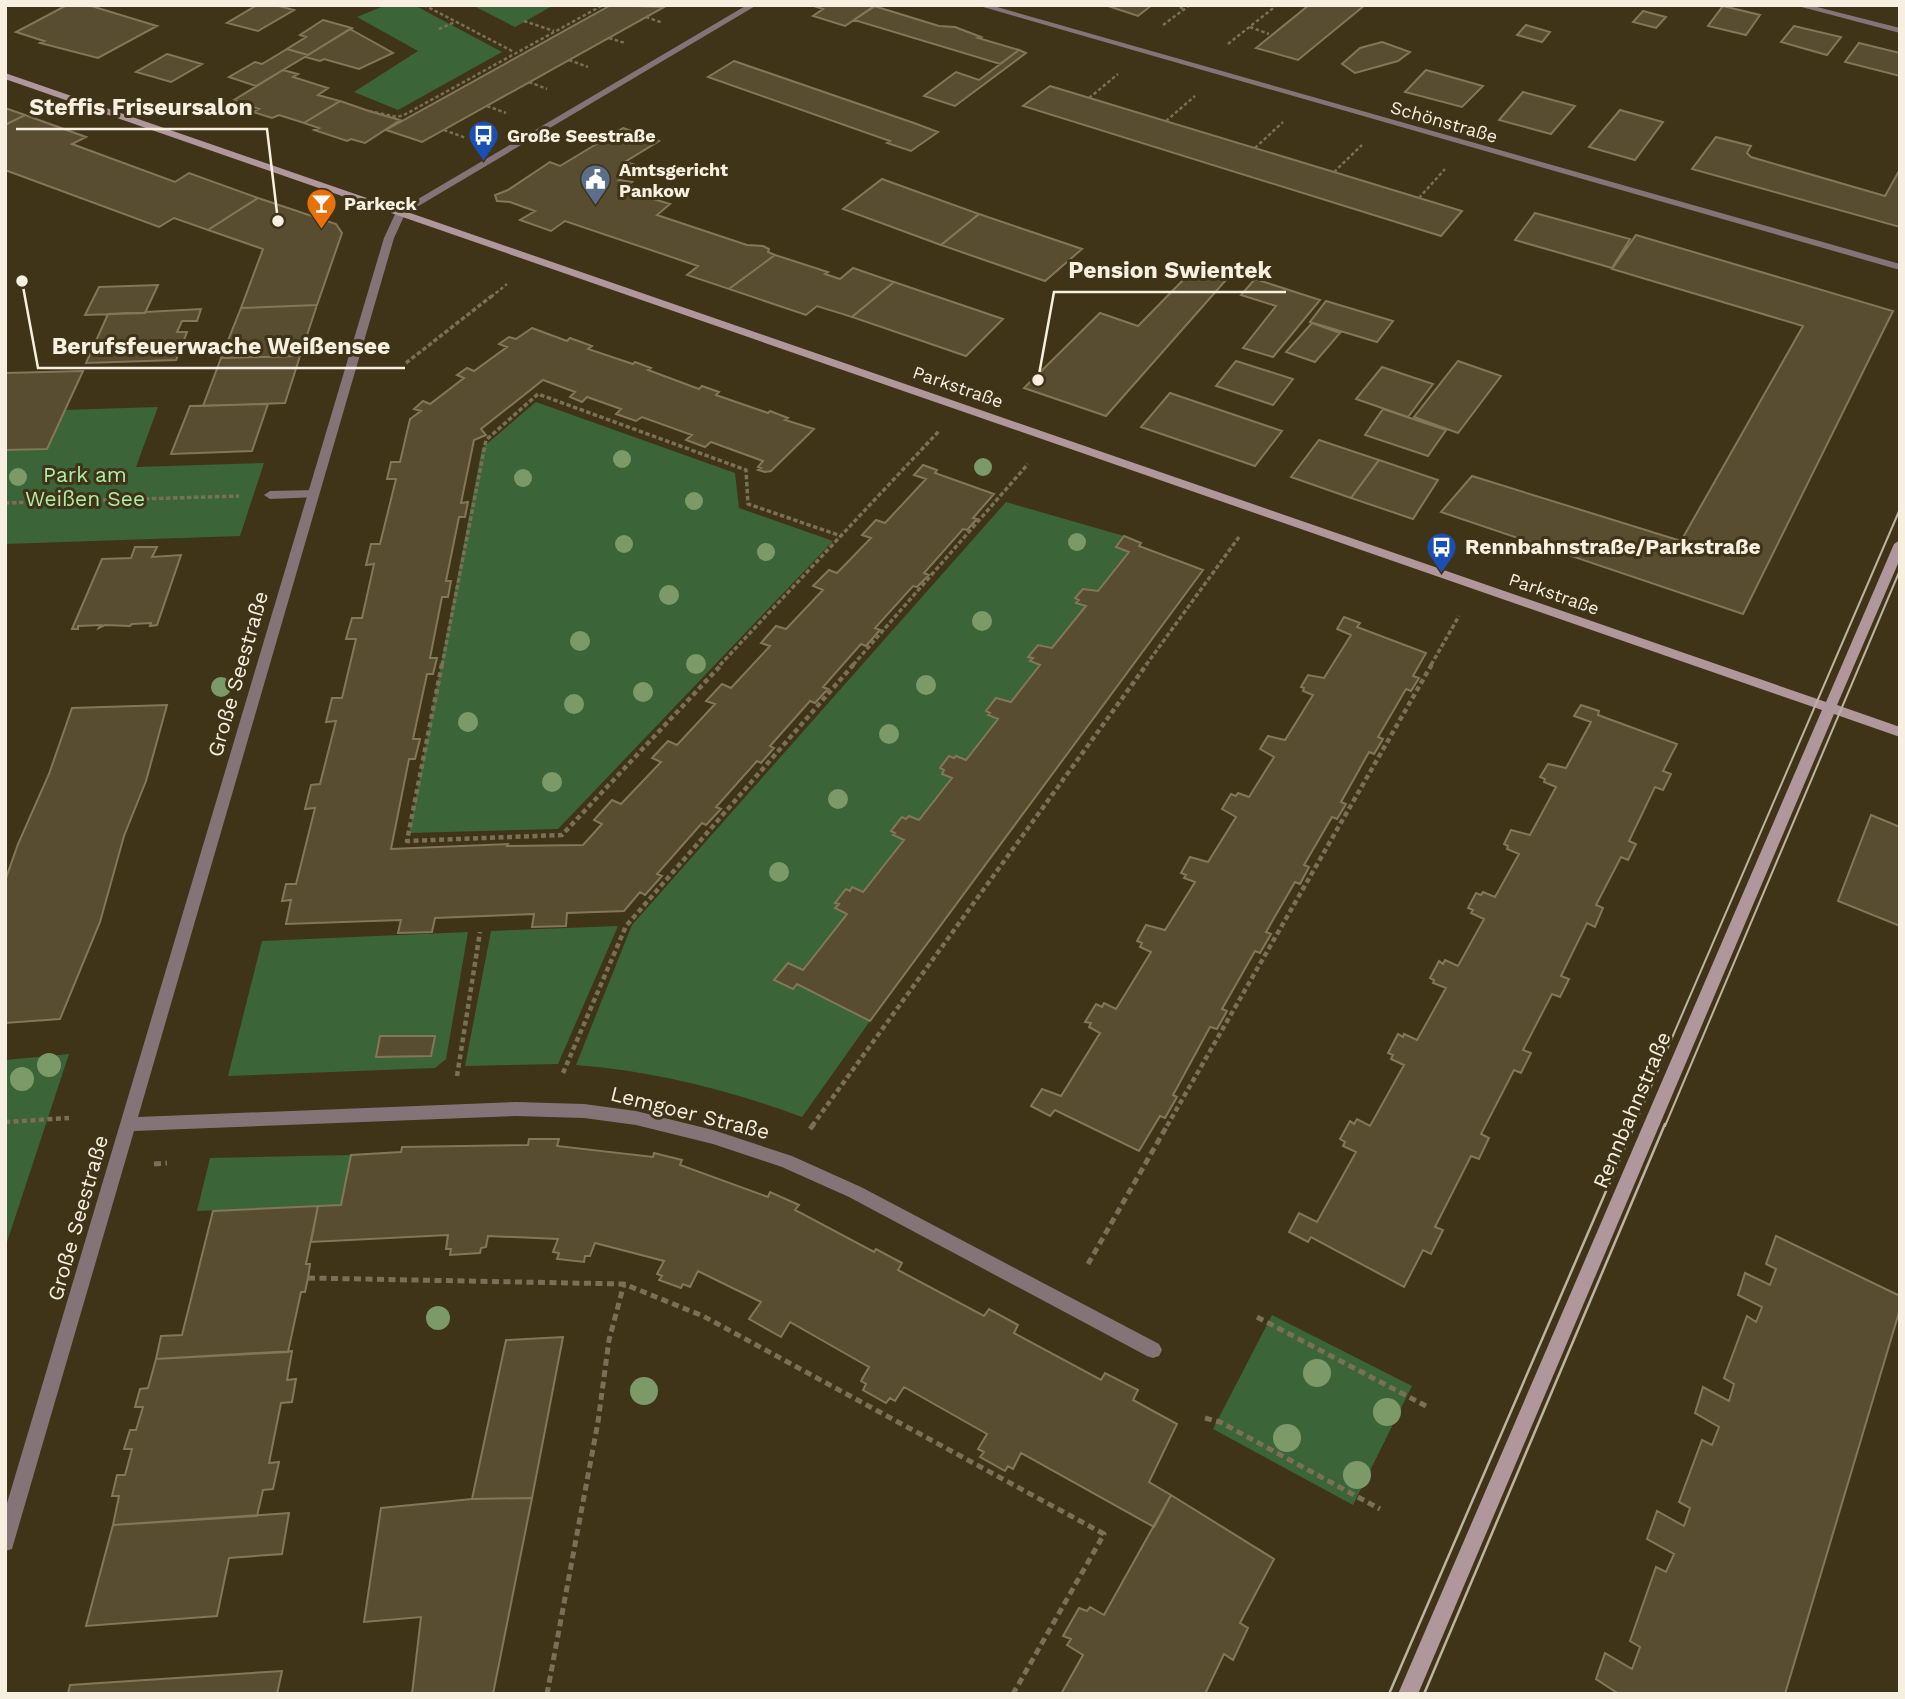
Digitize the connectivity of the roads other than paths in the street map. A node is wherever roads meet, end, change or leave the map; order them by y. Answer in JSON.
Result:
{"nodes":[{"id":1,"x":753,"y":5,"type":"edge"},
{"id":2,"x":980,"y":5,"type":"edge"},
{"id":3,"x":1798,"y":5,"type":"edge"},
{"id":4,"x":1900,"y":30,"type":"edge"},
{"id":5,"x":5,"y":76,"type":"edge"},
{"id":6,"x":401,"y":212,"type":"junction"},
{"id":7,"x":1900,"y":267,"type":"edge"},
{"id":8,"x":314,"y":494,"type":"junction"},
{"id":9,"x":270,"y":495,"type":"road end"},
{"id":10,"x":1900,"y":544,"type":"edge"},
{"id":11,"x":1828,"y":708,"type":"junction"},
{"id":12,"x":1900,"y":732,"type":"edge"},
{"id":13,"x":128,"y":1124,"type":"junction"},
{"id":14,"x":1153,"y":1350,"type":"dead end"},
{"id":15,"x":5,"y":1542,"type":"edge"},
{"id":16,"x":1408,"y":1694,"type":"edge"}],
"edges":[{"from":1,"to":6,"type":"street"},
{"from":2,"to":7,"type":"street","name":"Schönstraße"},
{"from":3,"to":4,"type":"street"},
{"from":5,"to":6,"type":"street","name":"Parkstraße"},
{"from":6,"to":8,"type":"street","name":"Große Seestraße"},
{"from":6,"to":11,"type":"street","name":"Parkstraße"},
{"from":8,"to":9,"type":"street"},
{"from":8,"to":13,"type":"street","name":"Große Seestraße"},
{"from":10,"to":11,"type":"street","name":"Rennbahnstraße"},
{"from":11,"to":12,"type":"street","name":"Parkstraße"},
{"from":11,"to":16,"type":"street","name":"Rennbahnstraße"},
{"from":13,"to":14,"type":"street","name":"Lemgoer Straße"},
{"from":13,"to":15,"type":"street","name":"Große Seestraße"}]}
